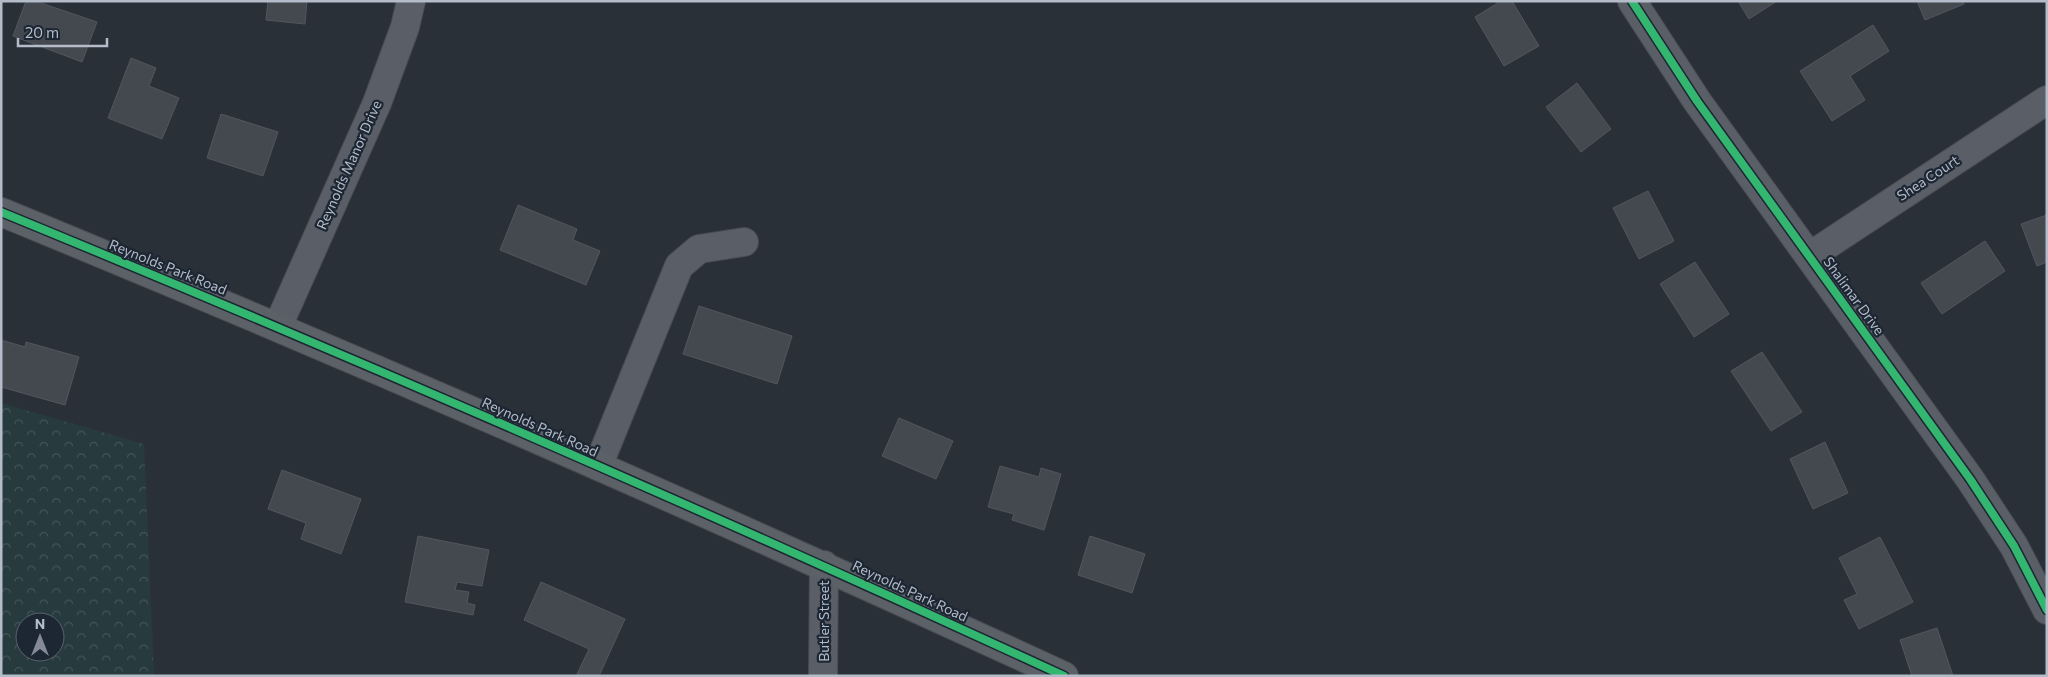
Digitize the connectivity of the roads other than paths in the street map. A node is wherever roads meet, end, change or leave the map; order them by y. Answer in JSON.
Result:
{"nodes":[{"id":1,"x":411,"y":1,"type":"edge"},
{"id":2,"x":1632,"y":1,"type":"edge"},
{"id":3,"x":2047,"y":100,"type":"edge"},
{"id":4,"x":1,"y":212,"type":"edge"},
{"id":5,"x":744,"y":242,"type":"dead end"},
{"id":6,"x":1810,"y":256,"type":"junction"},
{"id":7,"x":278,"y":326,"type":"junction"},
{"id":8,"x":598,"y":466,"type":"junction"},
{"id":9,"x":824,"y":566,"type":"junction"},
{"id":10,"x":2047,"y":610,"type":"edge"},
{"id":11,"x":823,"y":676,"type":"edge"},
{"id":12,"x":1064,"y":676,"type":"edge"}],
"edges":[{"from":1,"to":7,"type":"street","name":"Reynolds Manor Drive"},
{"from":2,"to":6,"type":"street","name":"Shalimar Drive"},
{"from":3,"to":6,"type":"street","name":"Shea Court"},
{"from":4,"to":7,"type":"main road","name":"Reynolds Park Road"},
{"from":5,"to":8,"type":"street"},
{"from":6,"to":10,"type":"street","name":"Shalimar Drive"},
{"from":7,"to":8,"type":"main road","name":"Reynolds Park Road"},
{"from":8,"to":9,"type":"main road","name":"Reynolds Park Road"},
{"from":9,"to":11,"type":"street","name":"Butler Street"},
{"from":9,"to":12,"type":"main road","name":"Reynolds Park Road"}]}
